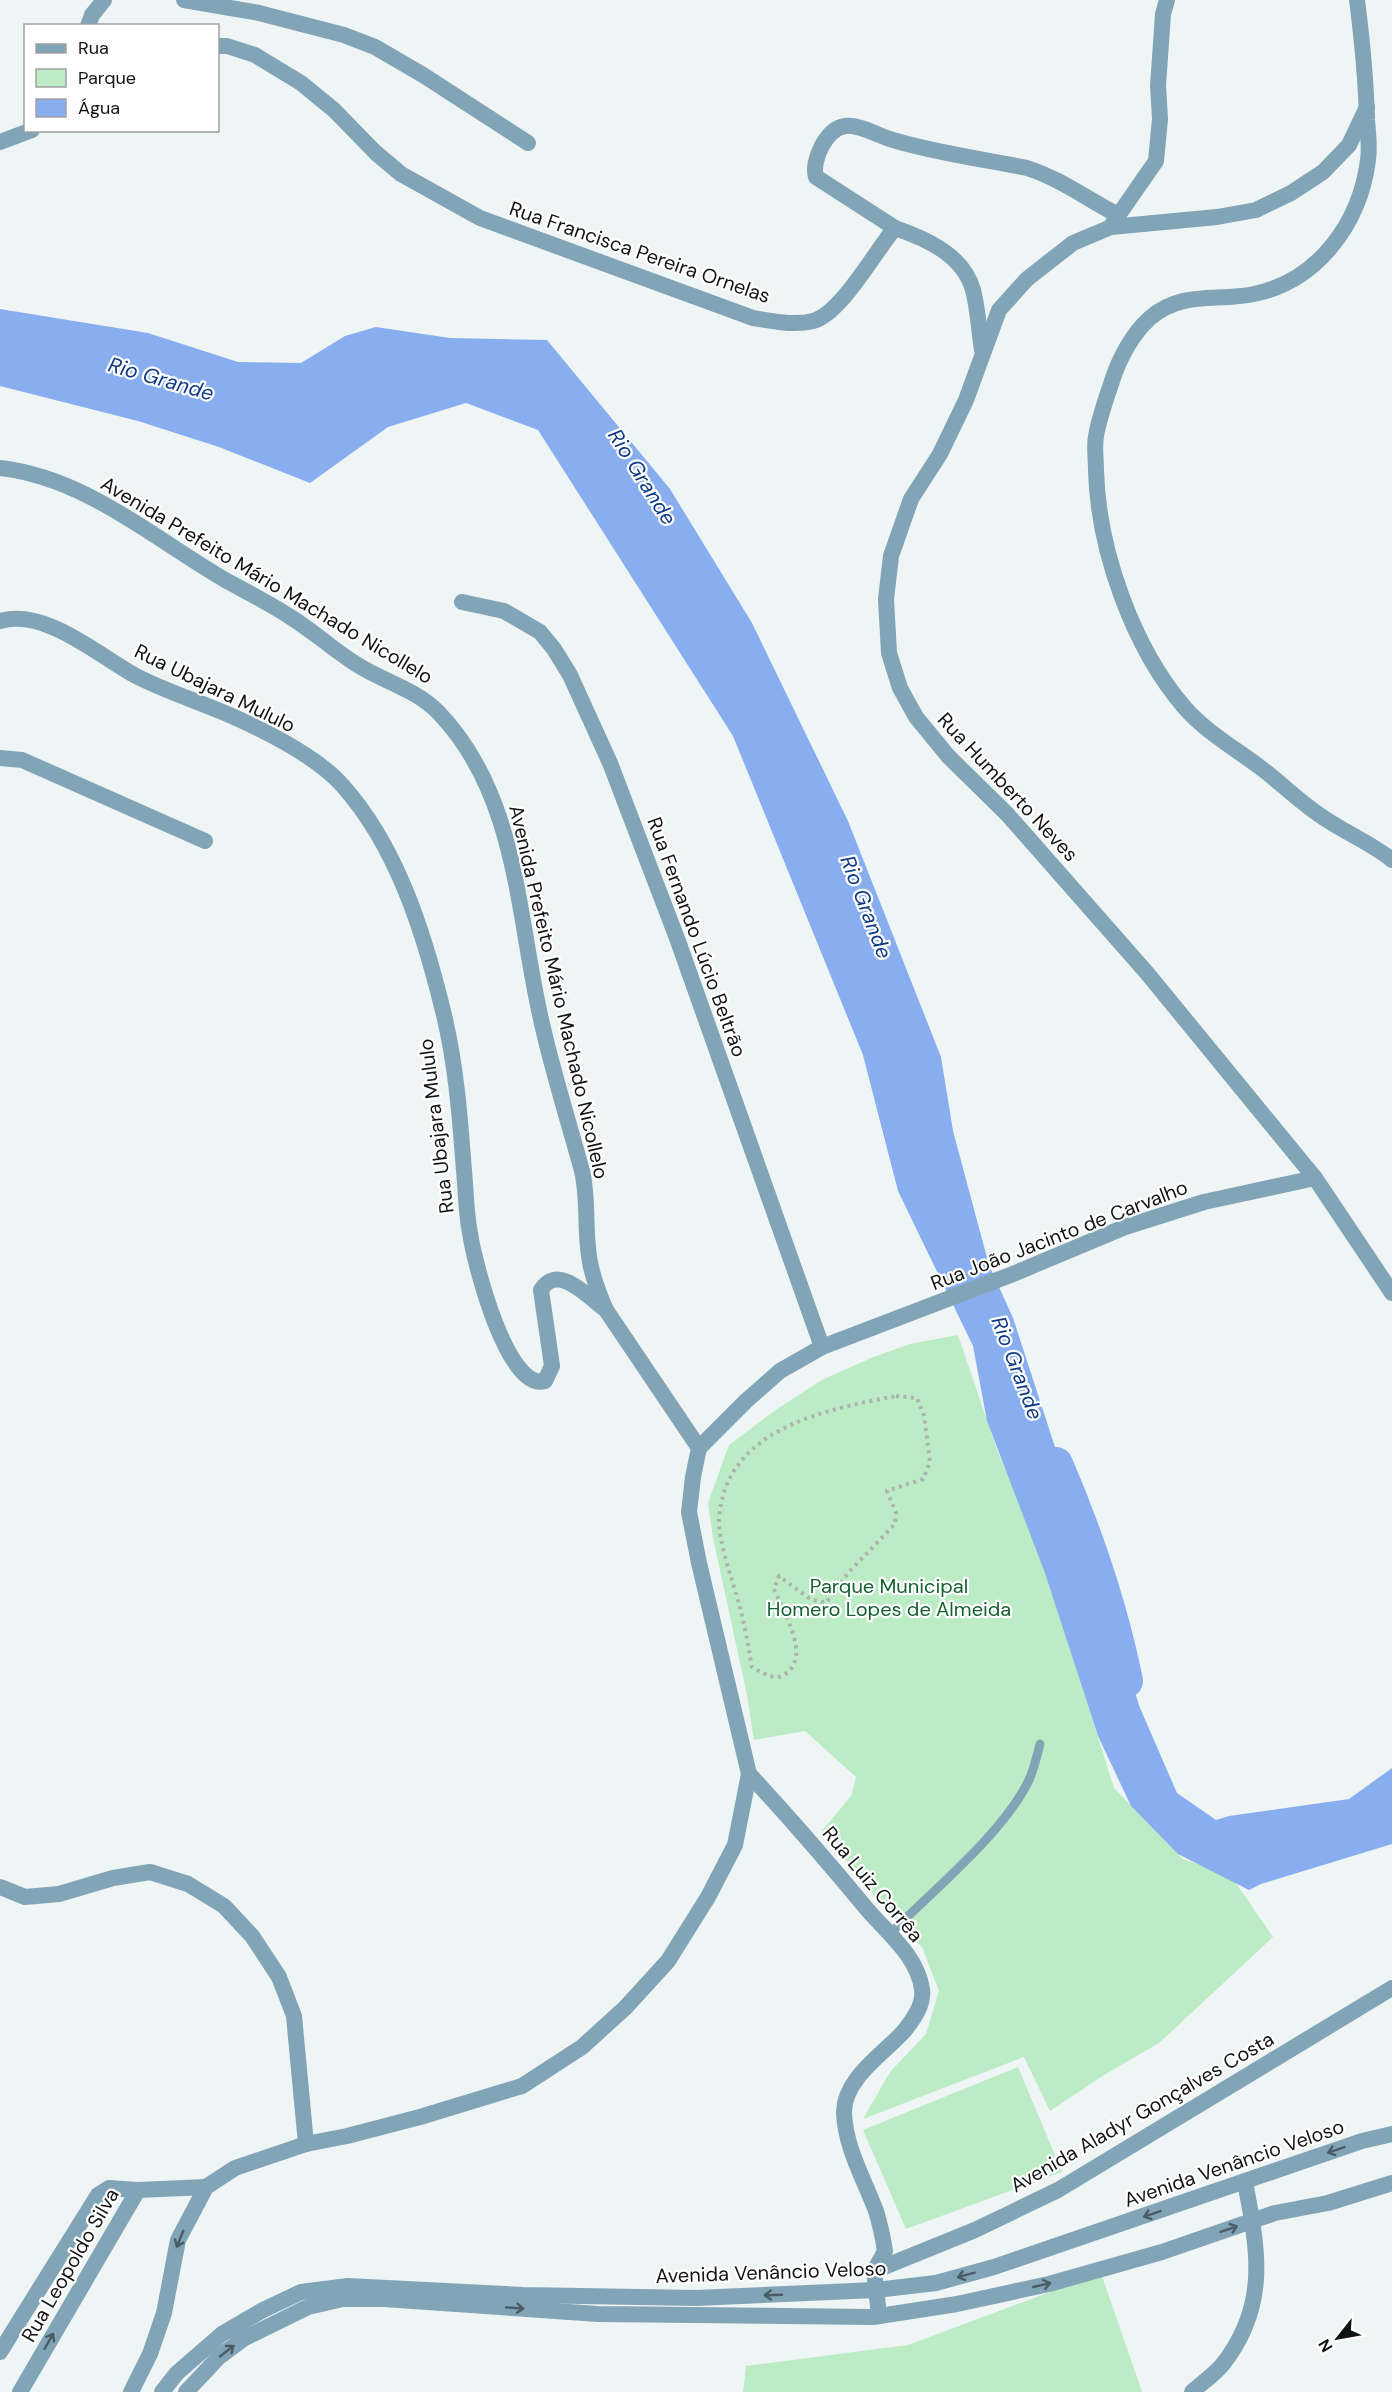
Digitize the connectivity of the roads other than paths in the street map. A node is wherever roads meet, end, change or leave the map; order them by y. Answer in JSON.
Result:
{"nodes":[{"id":1,"x":105,"y":0,"type":"edge"},
{"id":2,"x":184,"y":0,"type":"edge"},
{"id":3,"x":1167,"y":0,"type":"edge"},
{"id":4,"x":1357,"y":0,"type":"edge"},
{"id":5,"x":89,"y":24,"type":"edge"},
{"id":6,"x":219,"y":46,"type":"edge"},
{"id":7,"x":1367,"y":107,"type":"junction"},
{"id":8,"x":27,"y":132,"type":"edge"},
{"id":9,"x":0,"y":142,"type":"edge"},
{"id":10,"x":528,"y":143,"type":"dead end"},
{"id":11,"x":1114,"y":221,"type":"junction"},
{"id":12,"x":896,"y":228,"type":"junction"},
{"id":13,"x":982,"y":351,"type":"junction"},
{"id":14,"x":0,"y":468,"type":"edge"},
{"id":15,"x":462,"y":602,"type":"dead end"},
{"id":16,"x":0,"y":621,"type":"edge"},
{"id":17,"x":0,"y":758,"type":"edge"},
{"id":18,"x":205,"y":842,"type":"dead end"},
{"id":19,"x":1388,"y":853,"type":"edge"},
{"id":20,"x":1315,"y":1178,"type":"junction"},
{"id":21,"x":1392,"y":1293,"type":"edge"},
{"id":22,"x":606,"y":1310,"type":"junction"},
{"id":23,"x":822,"y":1347,"type":"junction"},
{"id":24,"x":699,"y":1448,"type":"junction"},
{"id":25,"x":1040,"y":1744,"type":"dead end"},
{"id":26,"x":749,"y":1774,"type":"junction"},
{"id":27,"x":0,"y":1887,"type":"edge"},
{"id":28,"x":890,"y":1934,"type":"junction"},
{"id":29,"x":1392,"y":1988,"type":"edge"},
{"id":30,"x":1392,"y":2133,"type":"edge"},
{"id":31,"x":306,"y":2144,"type":"junction"},
{"id":32,"x":1245,"y":2182,"type":"junction"},
{"id":33,"x":1392,"y":2183,"type":"edge"},
{"id":34,"x":206,"y":2187,"type":"junction"},
{"id":35,"x":138,"y":2190,"type":"junction"},
{"id":36,"x":1252,"y":2221,"type":"junction"},
{"id":37,"x":874,"y":2271,"type":"junction"},
{"id":38,"x":876,"y":2290,"type":"junction"},
{"id":39,"x":879,"y":2315,"type":"junction"},
{"id":40,"x":0,"y":2352,"type":"edge"},
{"id":41,"x":20,"y":2392,"type":"edge"},
{"id":42,"x":131,"y":2392,"type":"edge"},
{"id":43,"x":162,"y":2392,"type":"edge"},
{"id":44,"x":186,"y":2392,"type":"edge"},
{"id":45,"x":1192,"y":2392,"type":"edge"}],
"edges":[{"from":1,"to":5,"type":"street"},
{"from":2,"to":10,"type":"street"},
{"from":3,"to":11,"type":"street"},
{"from":4,"to":7,"type":"street"},
{"from":6,"to":12,"type":"street","name":"Rua Francisca Pereira Ornelas"},
{"from":7,"to":11,"type":"street","name":"Rua Humberto Neves"},
{"from":7,"to":19,"type":"street"},
{"from":8,"to":9,"type":"street"},
{"from":11,"to":12,"type":"street"},
{"from":11,"to":13,"type":"street","name":"Rua Humberto Neves"},
{"from":12,"to":13,"type":"street"},
{"from":13,"to":20,"type":"street","name":"Rua Humberto Neves"},
{"from":14,"to":22,"type":"street","name":"Avenida Prefeito Mário Machado Nicollelo"},
{"from":15,"to":23,"type":"street","name":"Rua Fernando Lúcio Beltrão"},
{"from":16,"to":22,"type":"street","name":"Rua Ubajara Mululo"},
{"from":17,"to":18,"type":"street"},
{"from":20,"to":21,"type":"street","name":"Rua Humberto Neves"},
{"from":20,"to":23,"type":"street","name":"Rua João Jacinto de Carvalho"},
{"from":22,"to":24,"type":"street","name":"Avenida Prefeito Mário Machado Nicollelo"},
{"from":23,"to":24,"type":"street","name":"Rua João Jacinto de Carvalho"},
{"from":24,"to":26,"type":"street"},
{"from":25,"to":28,"type":"lane"},
{"from":26,"to":28,"type":"street","name":"Rua Luiz Corrêa"},
{"from":26,"to":31,"type":"street"},
{"from":27,"to":31,"type":"street"},
{"from":28,"to":37,"type":"street","name":"Rua Luiz Corrêa"},
{"from":29,"to":37,"type":"street","name":"Avenida Aladyr Gonçalves Costa"},
{"from":30,"to":32,"type":"street","name":"Avenida Venâncio Veloso","one_way":true},
{"from":31,"to":34,"type":"street"},
{"from":32,"to":36,"type":"street"},
{"from":32,"to":38,"type":"street","name":"Avenida Venâncio Veloso","one_way":true},
{"from":33,"to":36,"type":"street","name":"Avenida Venâncio Veloso"},
{"from":34,"to":35,"type":"street"},
{"from":34,"to":42,"type":"street","one_way":true},
{"from":35,"to":40,"type":"street"},
{"from":41,"to":35,"type":"street","name":"Rua Leopoldo Silva","one_way":true},
{"from":39,"to":36,"type":"street","name":"Avenida Venâncio Veloso","one_way":true},
{"from":36,"to":45,"type":"street"},
{"from":37,"to":38,"type":"street","name":"Rua Luiz Corrêa"},
{"from":38,"to":39,"type":"street","name":"Rua Luiz Corrêa"},
{"from":38,"to":43,"type":"street","name":"Avenida Venâncio Veloso","one_way":true},
{"from":44,"to":39,"type":"street","name":"Avenida Venâncio Veloso","one_way":true}]}
